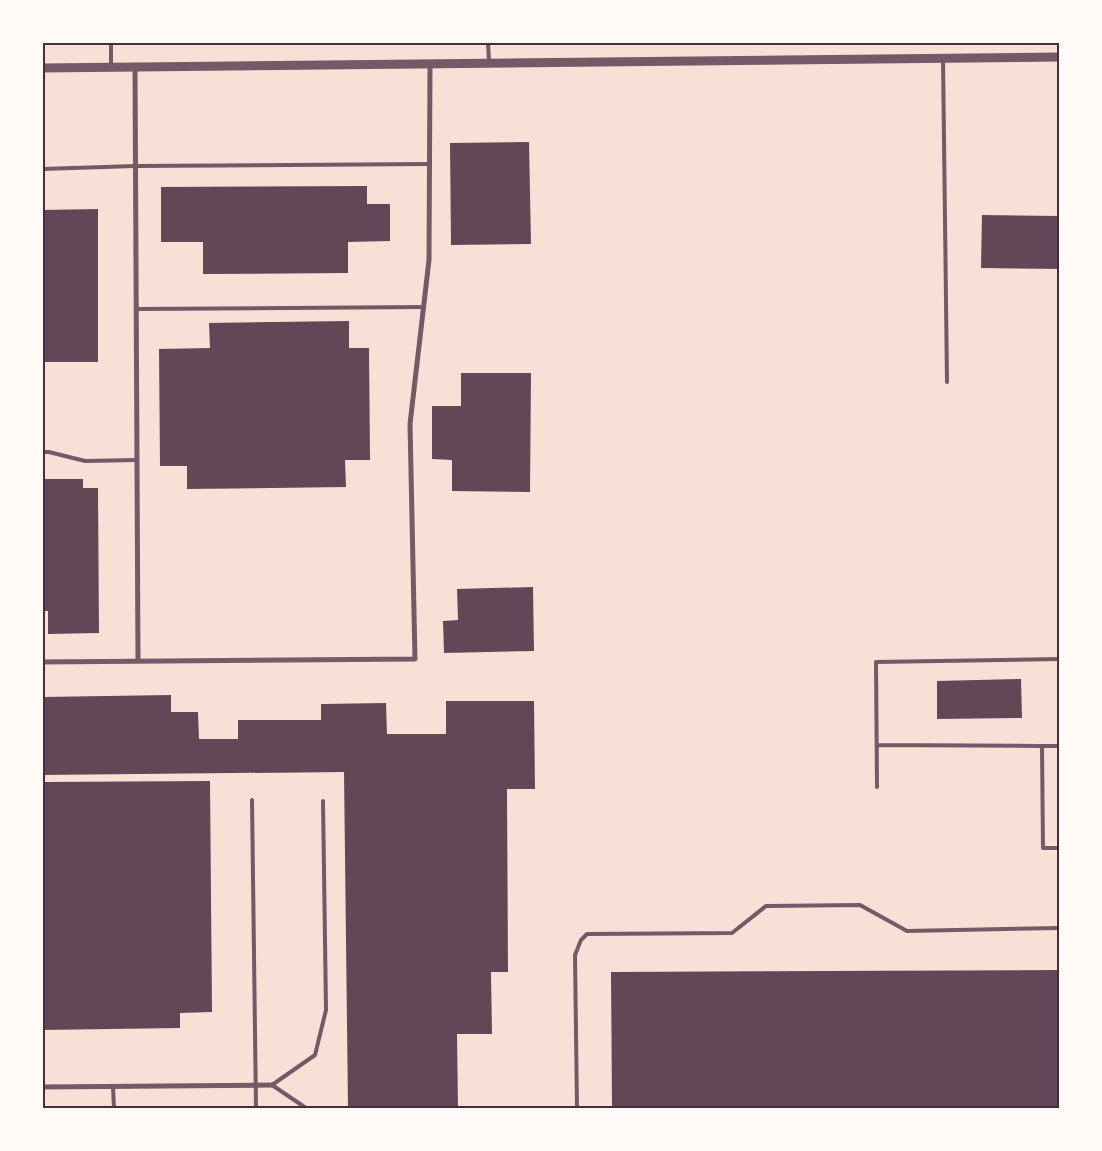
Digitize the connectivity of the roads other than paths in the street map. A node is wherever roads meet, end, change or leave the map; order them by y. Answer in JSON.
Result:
{"nodes":[{"id":1,"x":111,"y":42,"type":"edge"},
{"id":2,"x":488,"y":42,"type":"edge"},
{"id":3,"x":1060,"y":57,"type":"edge"},
{"id":4,"x":943,"y":58,"type":"junction"},
{"id":5,"x":489,"y":64,"type":"junction"},
{"id":6,"x":430,"y":65,"type":"junction"},
{"id":7,"x":111,"y":67,"type":"junction"},
{"id":8,"x":134,"y":67,"type":"junction"},
{"id":9,"x":42,"y":68,"type":"edge"},
{"id":10,"x":430,"y":164,"type":"junction"},
{"id":11,"x":135,"y":166,"type":"junction"},
{"id":12,"x":42,"y":170,"type":"edge"},
{"id":13,"x":424,"y":307,"type":"junction"},
{"id":14,"x":136,"y":309,"type":"junction"},
{"id":15,"x":947,"y":382,"type":"dead end"},
{"id":16,"x":42,"y":452,"type":"edge"},
{"id":17,"x":137,"y":460,"type":"junction"},
{"id":18,"x":1060,"y":659,"type":"edge"},
{"id":19,"x":138,"y":661,"type":"junction"},
{"id":20,"x":42,"y":662,"type":"edge"},
{"id":21,"x":877,"y":745,"type":"junction"},
{"id":22,"x":1042,"y":746,"type":"junction"},
{"id":23,"x":1060,"y":746,"type":"edge"},
{"id":24,"x":877,"y":787,"type":"dead end"},
{"id":25,"x":252,"y":800,"type":"dead end"},
{"id":26,"x":323,"y":801,"type":"dead end"},
{"id":27,"x":1060,"y":848,"type":"edge"},
{"id":28,"x":1060,"y":928,"type":"edge"},
{"id":29,"x":256,"y":1085,"type":"junction"},
{"id":30,"x":272,"y":1085,"type":"junction"},
{"id":31,"x":113,"y":1087,"type":"junction"},
{"id":32,"x":42,"y":1088,"type":"edge"},
{"id":33,"x":114,"y":1108,"type":"edge"},
{"id":34,"x":256,"y":1108,"type":"edge"},
{"id":35,"x":306,"y":1108,"type":"edge"},
{"id":36,"x":577,"y":1108,"type":"edge"}],
"edges":[{"from":1,"to":7,"type":"lane"},
{"from":2,"to":5,"type":"lane"},
{"from":3,"to":4,"type":"street"},
{"from":4,"to":5,"type":"street"},
{"from":4,"to":15,"type":"lane"},
{"from":5,"to":6,"type":"street"},
{"from":6,"to":8,"type":"street"},
{"from":6,"to":10,"type":"street"},
{"from":7,"to":8,"type":"street"},
{"from":7,"to":9,"type":"street"},
{"from":8,"to":11,"type":"street"},
{"from":10,"to":11,"type":"lane"},
{"from":10,"to":13,"type":"street"},
{"from":11,"to":12,"type":"lane"},
{"from":11,"to":14,"type":"street"},
{"from":13,"to":14,"type":"lane"},
{"from":13,"to":19,"type":"street"},
{"from":14,"to":17,"type":"street"},
{"from":16,"to":17,"type":"lane"},
{"from":17,"to":19,"type":"street"},
{"from":18,"to":21,"type":"lane"},
{"from":19,"to":20,"type":"street"},
{"from":21,"to":22,"type":"lane"},
{"from":21,"to":24,"type":"lane"},
{"from":22,"to":23,"type":"lane"},
{"from":22,"to":27,"type":"lane"},
{"from":25,"to":29,"type":"lane"},
{"from":26,"to":30,"type":"lane"},
{"from":28,"to":36,"type":"lane"},
{"from":29,"to":30,"type":"street"},
{"from":29,"to":31,"type":"street"},
{"from":29,"to":34,"type":"lane"},
{"from":30,"to":35,"type":"lane"},
{"from":31,"to":32,"type":"street"},
{"from":31,"to":33,"type":"lane"}]}
